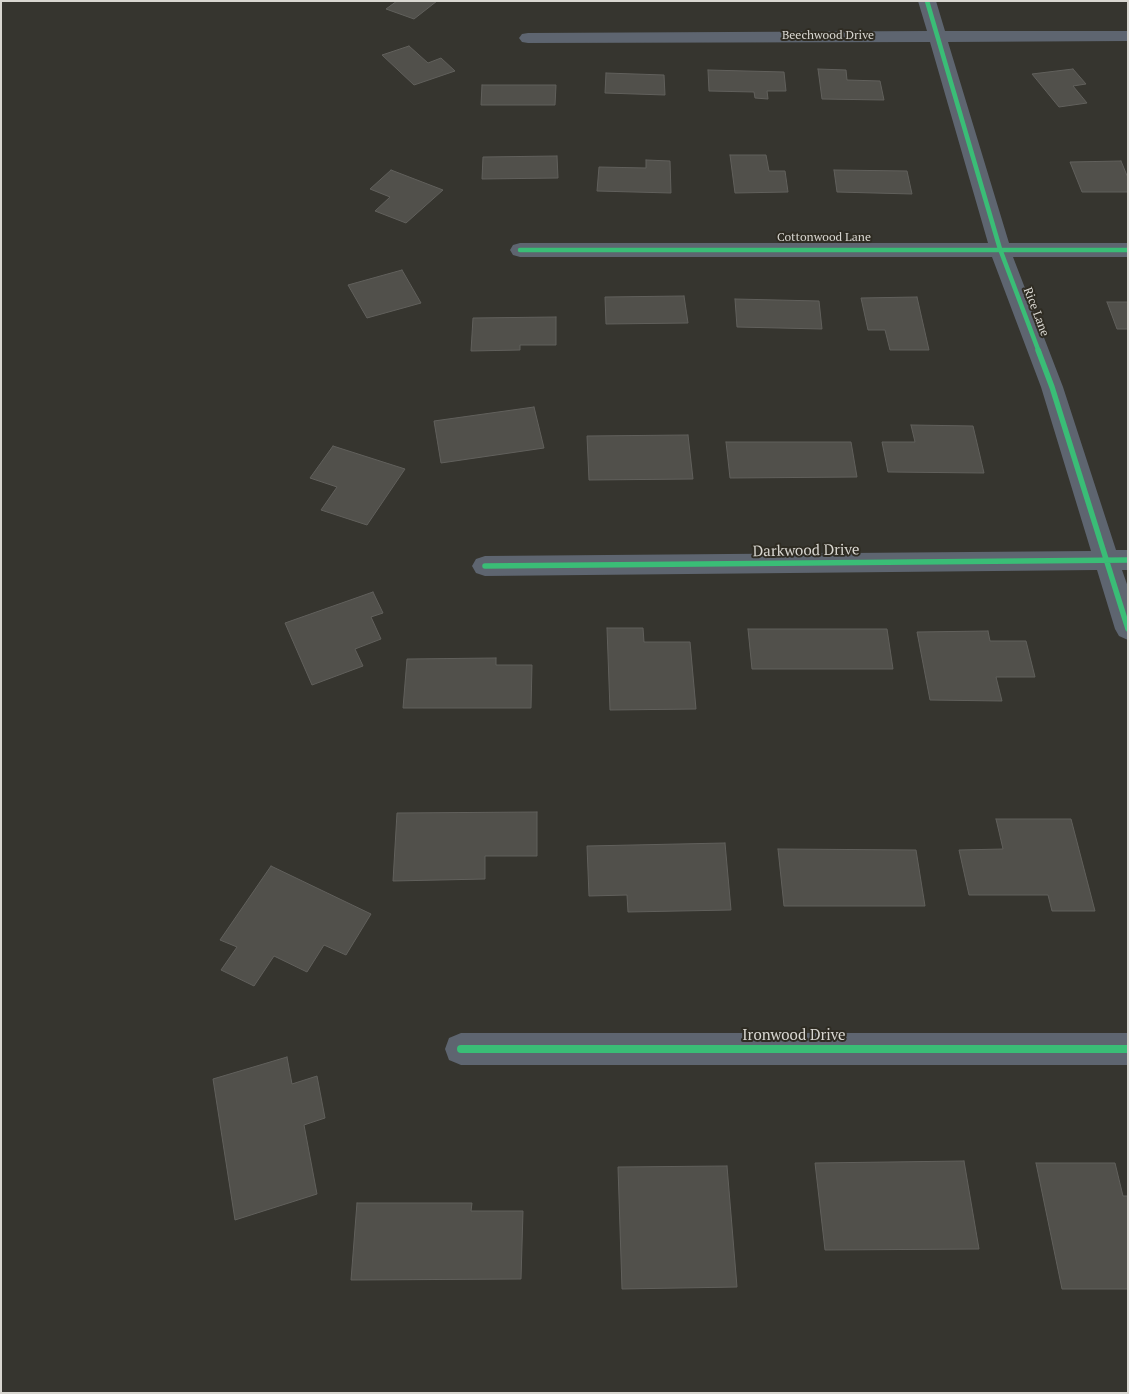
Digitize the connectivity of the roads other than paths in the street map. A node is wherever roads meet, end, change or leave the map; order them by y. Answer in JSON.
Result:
{"nodes":[{"id":1,"x":927,"y":1,"type":"edge"},
{"id":2,"x":937,"y":36,"type":"junction"},
{"id":3,"x":1128,"y":36,"type":"edge"},
{"id":4,"x":528,"y":38,"type":"dead end"},
{"id":5,"x":1000,"y":248,"type":"junction"},
{"id":6,"x":520,"y":250,"type":"dead end"},
{"id":7,"x":1128,"y":250,"type":"edge"},
{"id":8,"x":1117,"y":560,"type":"edge"},
{"id":9,"x":486,"y":566,"type":"dead end"},
{"id":10,"x":1128,"y":629,"type":"edge"},
{"id":11,"x":461,"y":1049,"type":"dead end"},
{"id":12,"x":1128,"y":1049,"type":"edge"}],
"edges":[{"from":1,"to":2,"type":"street","name":"Rice Lane"},
{"from":2,"to":3,"type":"street","name":"Beechwood Drive"},
{"from":2,"to":4,"type":"street","name":"Beechwood Drive"},
{"from":2,"to":5,"type":"street","name":"Rice Lane"},
{"from":5,"to":6,"type":"street","name":"Cottonwood Lane"},
{"from":5,"to":7,"type":"street","name":"Cottonwood Lane"},
{"from":5,"to":8,"type":"street","name":"Rice Lane"},
{"from":8,"to":9,"type":"street","name":"Darkwood Drive"},
{"from":8,"to":10,"type":"street","name":"Rice Lane"},
{"from":11,"to":12,"type":"street","name":"Ironwood Drive"}]}
